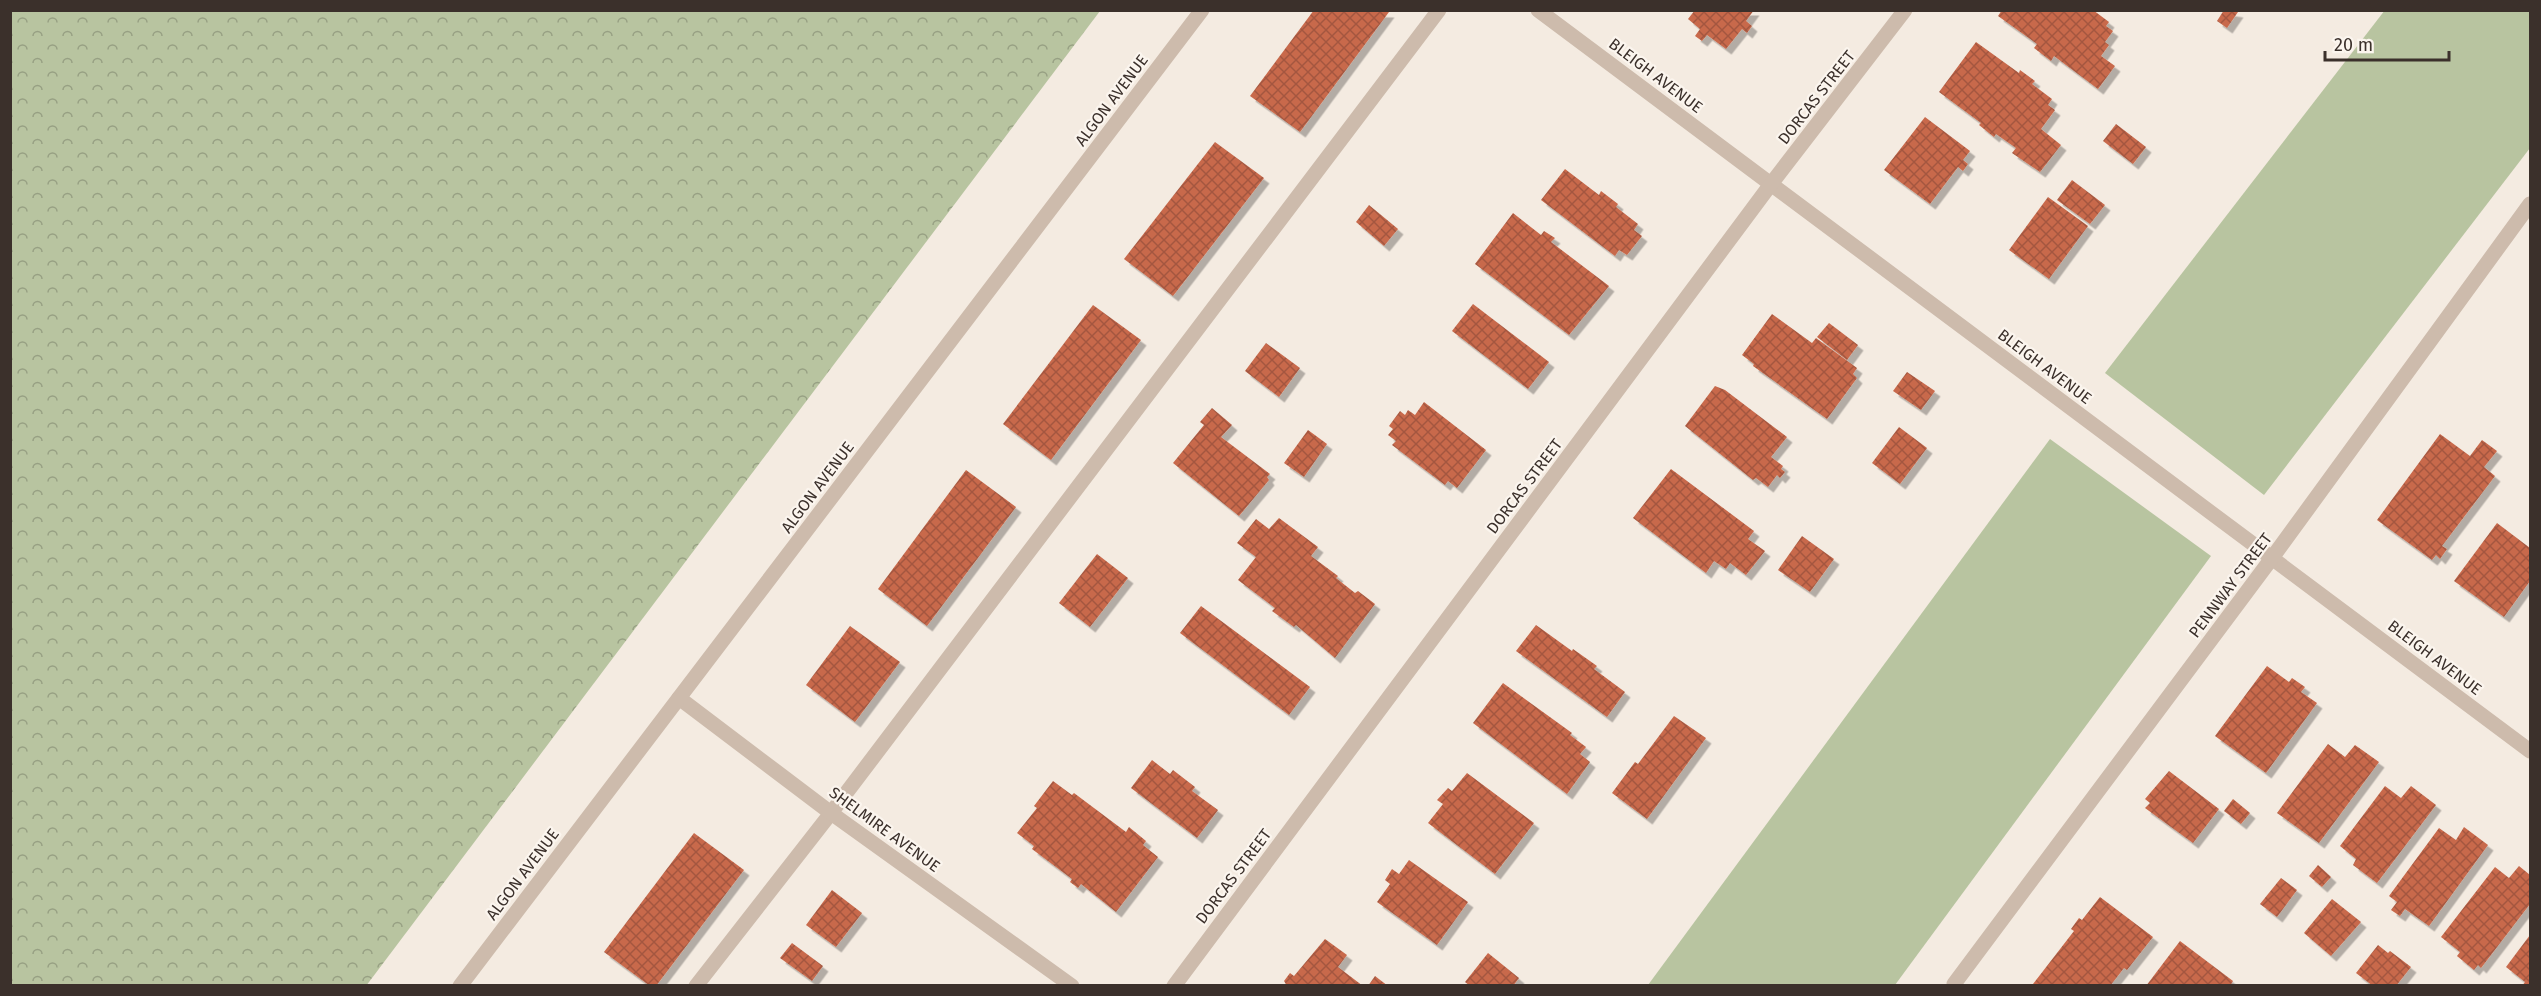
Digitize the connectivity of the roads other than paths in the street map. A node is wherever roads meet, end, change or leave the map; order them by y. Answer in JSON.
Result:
{"nodes":[{"id":1,"x":1202,"y":10,"type":"edge"},
{"id":2,"x":1439,"y":10,"type":"edge"},
{"id":3,"x":1538,"y":10,"type":"edge"},
{"id":4,"x":1905,"y":10,"type":"edge"},
{"id":5,"x":1771,"y":184,"type":"junction"},
{"id":6,"x":2530,"y":204,"type":"edge"},
{"id":7,"x":2272,"y":558,"type":"junction"},
{"id":8,"x":679,"y":698,"type":"junction"},
{"id":9,"x":2530,"y":751,"type":"edge"},
{"id":10,"x":831,"y":813,"type":"junction"},
{"id":11,"x":1955,"y":985,"type":"edge"},
{"id":12,"x":460,"y":986,"type":"edge"},
{"id":13,"x":696,"y":986,"type":"edge"},
{"id":14,"x":1072,"y":986,"type":"edge"},
{"id":15,"x":1174,"y":986,"type":"edge"}],
"edges":[{"from":1,"to":8,"type":"street","name":"ALGON AVENUE"},
{"from":2,"to":10,"type":"street"},
{"from":3,"to":5,"type":"street","name":"BLEIGH AVENUE"},
{"from":4,"to":5,"type":"street","name":"DORCAS STREET"},
{"from":5,"to":7,"type":"street","name":"BLEIGH AVENUE"},
{"from":5,"to":15,"type":"street","name":"DORCAS STREET"},
{"from":6,"to":7,"type":"street","name":"PENNWAY STREET"},
{"from":7,"to":9,"type":"street","name":"BLEIGH AVENUE"},
{"from":7,"to":11,"type":"street","name":"PENNWAY STREET"},
{"from":8,"to":10,"type":"street","name":"SHELMIRE AVENUE"},
{"from":8,"to":12,"type":"street","name":"ALGON AVENUE"},
{"from":10,"to":13,"type":"street"},
{"from":10,"to":14,"type":"street","name":"SHELMIRE AVENUE"}]}
